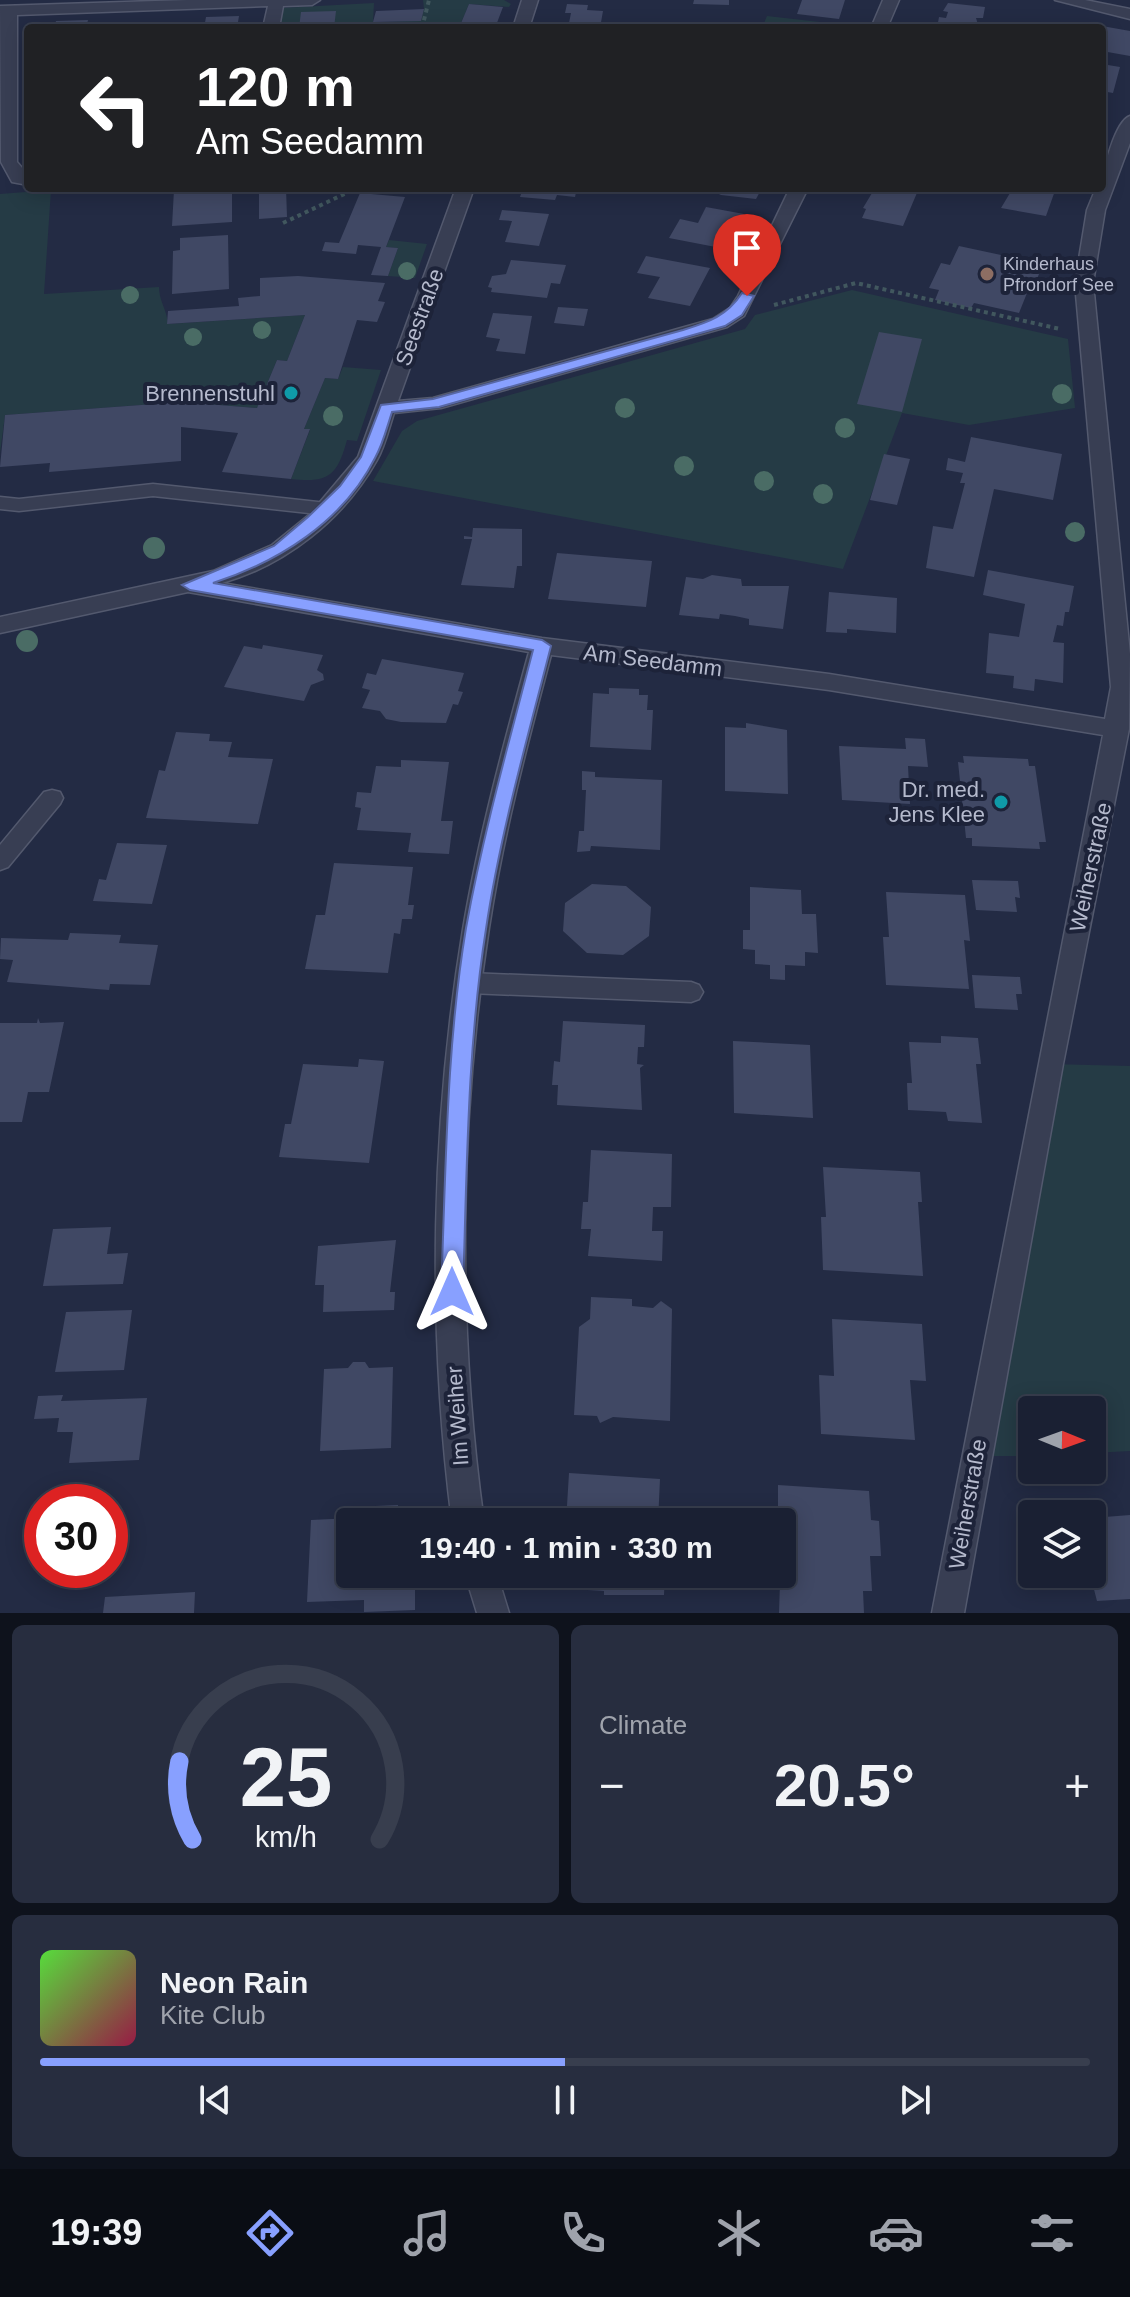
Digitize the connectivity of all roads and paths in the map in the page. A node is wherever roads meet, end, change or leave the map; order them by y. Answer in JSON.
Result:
{"nodes":[{"id":1,"x":312,"y":0,"type":"edge"},
{"id":2,"x":429,"y":0,"type":"edge"},
{"id":3,"x":530,"y":0,"type":"edge"},
{"id":4,"x":891,"y":0,"type":"edge"},
{"id":5,"x":1063,"y":0,"type":"edge"},
{"id":6,"x":227,"y":2,"type":"edge"},
{"id":7,"x":276,"y":2,"type":"junction"},
{"id":8,"x":4,"y":11,"type":"edge"},
{"id":9,"x":1130,"y":14,"type":"edge"},
{"id":10,"x":272,"y":24,"type":"edge"},
{"id":11,"x":423,"y":24,"type":"edge"},
{"id":12,"x":522,"y":24,"type":"edge"},
{"id":13,"x":881,"y":24,"type":"edge"},
{"id":14,"x":1130,"y":121,"type":"edge"},
{"id":15,"x":23,"y":179,"type":"edge"},
{"id":16,"x":1106,"y":184,"type":"edge"},
{"id":17,"x":349,"y":192,"type":"edge"},
{"id":18,"x":464,"y":192,"type":"edge"},
{"id":19,"x":797,"y":192,"type":"edge"},
{"id":20,"x":1103,"y":192,"type":"edge"},
{"id":21,"x":283,"y":223,"type":"dead end"},
{"id":22,"x":737,"y":312,"type":"junction"},
{"id":23,"x":1088,"y":333,"type":"junction"},
{"id":24,"x":386,"y":408,"type":"junction"},
{"id":25,"x":0,"y":503,"type":"edge"},
{"id":26,"x":327,"y":509,"type":"junction"},
{"id":27,"x":190,"y":585,"type":"junction"},
{"id":28,"x":0,"y":625,"type":"edge"},
{"id":29,"x":542,"y":646,"type":"junction"},
{"id":30,"x":1117,"y":729,"type":"junction"},
{"id":31,"x":52,"y":798,"type":"dead end"},
{"id":32,"x":0,"y":861,"type":"edge"},
{"id":33,"x":469,"y":983,"type":"junction"},
{"id":34,"x":691,"y":992,"type":"dead end"},
{"id":35,"x":466,"y":1508,"type":"edge"},
{"id":36,"x":485,"y":1588,"type":"edge"},
{"id":37,"x":493,"y":1613,"type":"edge"},
{"id":38,"x":948,"y":1613,"type":"edge"}],
"edges":[{"from":1,"to":7,"type":"street"},
{"from":2,"to":11,"type":"path"},
{"from":3,"to":12,"type":"street"},
{"from":4,"to":13,"type":"street"},
{"from":5,"to":9,"type":"street"},
{"from":6,"to":7,"type":"street"},
{"from":6,"to":8,"type":"street"},
{"from":7,"to":10,"type":"street"},
{"from":8,"to":15,"type":"street"},
{"from":14,"to":16,"type":"street","name":"Weiherstraße"},
{"from":17,"to":21,"type":"path"},
{"from":18,"to":24,"type":"street","name":"Seestraße"},
{"from":19,"to":22,"type":"street"},
{"from":20,"to":23,"type":"street","name":"Weiherstraße"},
{"from":22,"to":23,"type":"path"},
{"from":22,"to":24,"type":"street"},
{"from":23,"to":30,"type":"street","name":"Weiherstraße"},
{"from":24,"to":26,"type":"street","name":"Seestraße"},
{"from":25,"to":26,"type":"lane"},
{"from":26,"to":27,"type":"street","name":"Seestraße"},
{"from":27,"to":28,"type":"street","name":"Seestraße"},
{"from":27,"to":29,"type":"street","name":"Am Seedamm"},
{"from":29,"to":30,"type":"street","name":"Am Seedamm"},
{"from":29,"to":33,"type":"street","name":"Im Weiher"},
{"from":30,"to":38,"type":"street","name":"Weiherstraße"},
{"from":31,"to":32,"type":"lane"},
{"from":33,"to":34,"type":"lane"},
{"from":33,"to":35,"type":"street","name":"Im Weiher"},
{"from":36,"to":37,"type":"street"}]}
